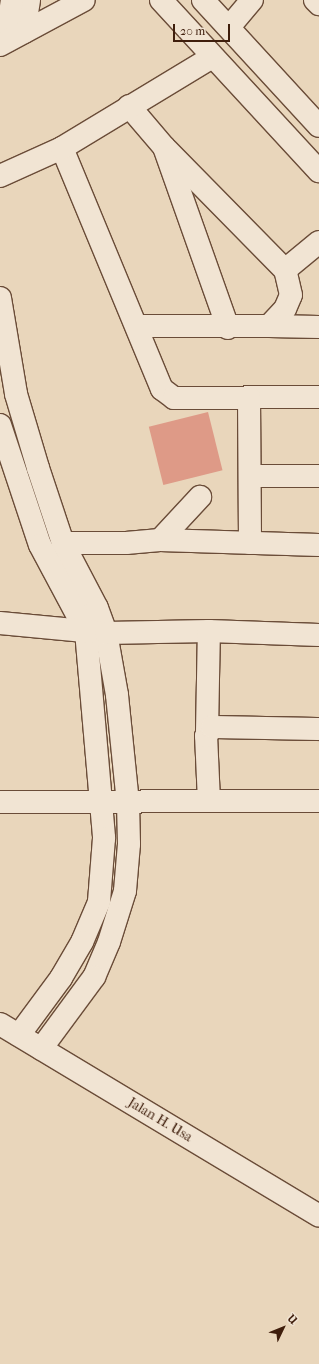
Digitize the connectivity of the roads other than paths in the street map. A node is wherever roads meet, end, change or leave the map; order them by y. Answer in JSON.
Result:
{"nodes":[{"id":1,"x":12,"y":0,"type":"edge"},
{"id":2,"x":29,"y":0,"type":"edge"},
{"id":3,"x":84,"y":0,"type":"edge"},
{"id":4,"x":161,"y":0,"type":"edge"},
{"id":5,"x":203,"y":0,"type":"edge"},
{"id":6,"x":252,"y":0,"type":"edge"},
{"id":7,"x":315,"y":0,"type":"edge"},
{"id":8,"x":319,"y":4,"type":"edge"},
{"id":9,"x":230,"y":26,"type":"junction"},
{"id":10,"x":10,"y":39,"type":"edge"},
{"id":11,"x":212,"y":57,"type":"junction"},
{"id":12,"x":129,"y":106,"type":"junction"},
{"id":13,"x":319,"y":126,"type":"edge"},
{"id":14,"x":164,"y":147,"type":"junction"},
{"id":15,"x":62,"y":148,"type":"junction"},
{"id":16,"x":319,"y":171,"type":"edge"},
{"id":17,"x":0,"y":176,"type":"edge"},
{"id":18,"x":319,"y":242,"type":"edge"},
{"id":19,"x":285,"y":270,"type":"junction"},
{"id":20,"x":0,"y":298,"type":"edge"},
{"id":21,"x":138,"y":326,"type":"junction"},
{"id":22,"x":269,"y":326,"type":"junction"},
{"id":23,"x":319,"y":327,"type":"edge"},
{"id":24,"x":228,"y":328,"type":"junction"},
{"id":25,"x":5,"y":360,"type":"edge"},
{"id":26,"x":249,"y":397,"type":"junction"},
{"id":27,"x":319,"y":397,"type":"edge"},
{"id":28,"x":0,"y":426,"type":"edge"},
{"id":29,"x":250,"y":476,"type":"junction"},
{"id":30,"x":319,"y":476,"type":"edge"},
{"id":31,"x":200,"y":497,"type":"dead end"},
{"id":32,"x":160,"y":540,"type":"junction"},
{"id":33,"x":63,"y":543,"type":"junction"},
{"id":34,"x":250,"y":543,"type":"junction"},
{"id":35,"x":319,"y":545,"type":"edge"},
{"id":36,"x":78,"y":573,"type":"junction"},
{"id":37,"x":56,"y":578,"type":"junction"},
{"id":38,"x":0,"y":623,"type":"edge"},
{"id":39,"x":209,"y":631,"type":"junction"},
{"id":40,"x":96,"y":632,"type":"junction"},
{"id":41,"x":319,"y":635,"type":"edge"},
{"id":42,"x":319,"y":729,"type":"edge"},
{"id":43,"x":208,"y":731,"type":"junction"},
{"id":44,"x":101,"y":800,"type":"junction"},
{"id":45,"x":209,"y":801,"type":"junction"},
{"id":46,"x":319,"y":801,"type":"edge"},
{"id":47,"x":0,"y":802,"type":"edge"},
{"id":48,"x":128,"y":803,"type":"junction"},
{"id":49,"x":0,"y":1024,"type":"edge"},
{"id":50,"x":19,"y":1035,"type":"junction"},
{"id":51,"x":41,"y":1049,"type":"junction"},
{"id":52,"x":319,"y":1216,"type":"edge"}],
"edges":[{"from":1,"to":10,"type":"street"},
{"from":2,"to":10,"type":"street"},
{"from":3,"to":10,"type":"street"},
{"from":4,"to":11,"type":"street"},
{"from":5,"to":9,"type":"street"},
{"from":6,"to":9,"type":"street"},
{"from":7,"to":8,"type":"street"},
{"from":9,"to":13,"type":"street"},
{"from":11,"to":12,"type":"street"},
{"from":11,"to":16,"type":"street"},
{"from":12,"to":14,"type":"street"},
{"from":12,"to":15,"type":"street"},
{"from":14,"to":19,"type":"street"},
{"from":14,"to":24,"type":"street"},
{"from":15,"to":17,"type":"street"},
{"from":15,"to":21,"type":"street"},
{"from":18,"to":19,"type":"street"},
{"from":19,"to":22,"type":"street"},
{"from":20,"to":25,"type":"street"},
{"from":21,"to":24,"type":"street"},
{"from":21,"to":26,"type":"street"},
{"from":22,"to":23,"type":"street"},
{"from":22,"to":24,"type":"street"},
{"from":25,"to":33,"type":"street"},
{"from":26,"to":27,"type":"street"},
{"from":26,"to":29,"type":"street"},
{"from":28,"to":37,"type":"street"},
{"from":29,"to":30,"type":"street"},
{"from":29,"to":34,"type":"street"},
{"from":31,"to":32,"type":"street"},
{"from":32,"to":33,"type":"street"},
{"from":32,"to":34,"type":"street"},
{"from":33,"to":36,"type":"street"},
{"from":34,"to":35,"type":"street"},
{"from":36,"to":37,"type":"street"},
{"from":36,"to":40,"type":"street"},
{"from":37,"to":40,"type":"street"},
{"from":38,"to":40,"type":"street"},
{"from":39,"to":40,"type":"street"},
{"from":39,"to":41,"type":"street"},
{"from":39,"to":43,"type":"street"},
{"from":40,"to":44,"type":"street"},
{"from":40,"to":48,"type":"street"},
{"from":42,"to":43,"type":"street"},
{"from":43,"to":45,"type":"street"},
{"from":44,"to":47,"type":"street"},
{"from":44,"to":48,"type":"street"},
{"from":44,"to":50,"type":"street"},
{"from":45,"to":46,"type":"street"},
{"from":45,"to":48,"type":"street"},
{"from":48,"to":51,"type":"street"},
{"from":49,"to":50,"type":"street","name":"Jalan H. Usa"},
{"from":50,"to":51,"type":"street","name":"Jalan H. Usa"},
{"from":51,"to":52,"type":"street","name":"Jalan H. Usa"}]}
